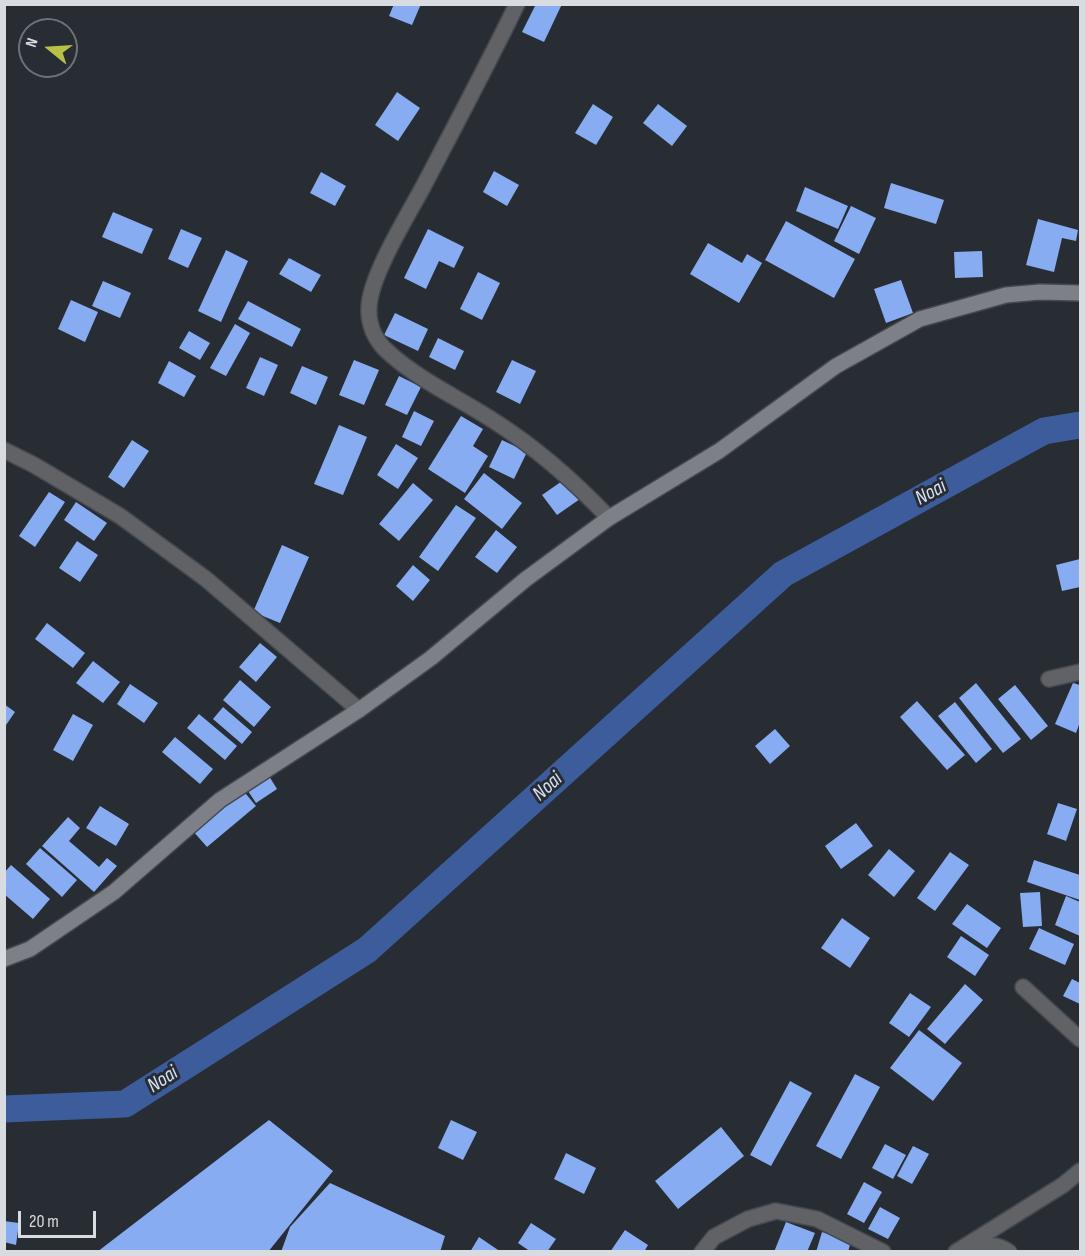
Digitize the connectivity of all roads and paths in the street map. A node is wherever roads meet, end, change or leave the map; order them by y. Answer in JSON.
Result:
{"nodes":[{"id":1,"x":517,"y":4,"type":"edge"},
{"id":2,"x":1080,"y":293,"type":"edge"},
{"id":3,"x":4,"y":450,"type":"edge"},
{"id":4,"x":609,"y":518,"type":"junction"},
{"id":5,"x":1080,"y":672,"type":"edge"},
{"id":6,"x":1050,"y":679,"type":"dead end"},
{"id":7,"x":359,"y":710,"type":"junction"},
{"id":8,"x":4,"y":959,"type":"edge"},
{"id":9,"x":1023,"y":987,"type":"dead end"},
{"id":10,"x":1080,"y":1039,"type":"edge"},
{"id":11,"x":1080,"y":1171,"type":"edge"},
{"id":12,"x":702,"y":1251,"type":"edge"},
{"id":13,"x":883,"y":1251,"type":"edge"},
{"id":14,"x":956,"y":1251,"type":"edge"},
{"id":15,"x":981,"y":1251,"type":"edge"},
{"id":16,"x":1010,"y":1251,"type":"edge"}],
"edges":[{"from":1,"to":4,"type":"street"},
{"from":2,"to":4,"type":"street"},
{"from":3,"to":7,"type":"street"},
{"from":4,"to":7,"type":"street"},
{"from":5,"to":6,"type":"street"},
{"from":7,"to":8,"type":"street"},
{"from":9,"to":10,"type":"street"},
{"from":11,"to":14,"type":"street"},
{"from":12,"to":13,"type":"street"},
{"from":15,"to":16,"type":"street"}]}
